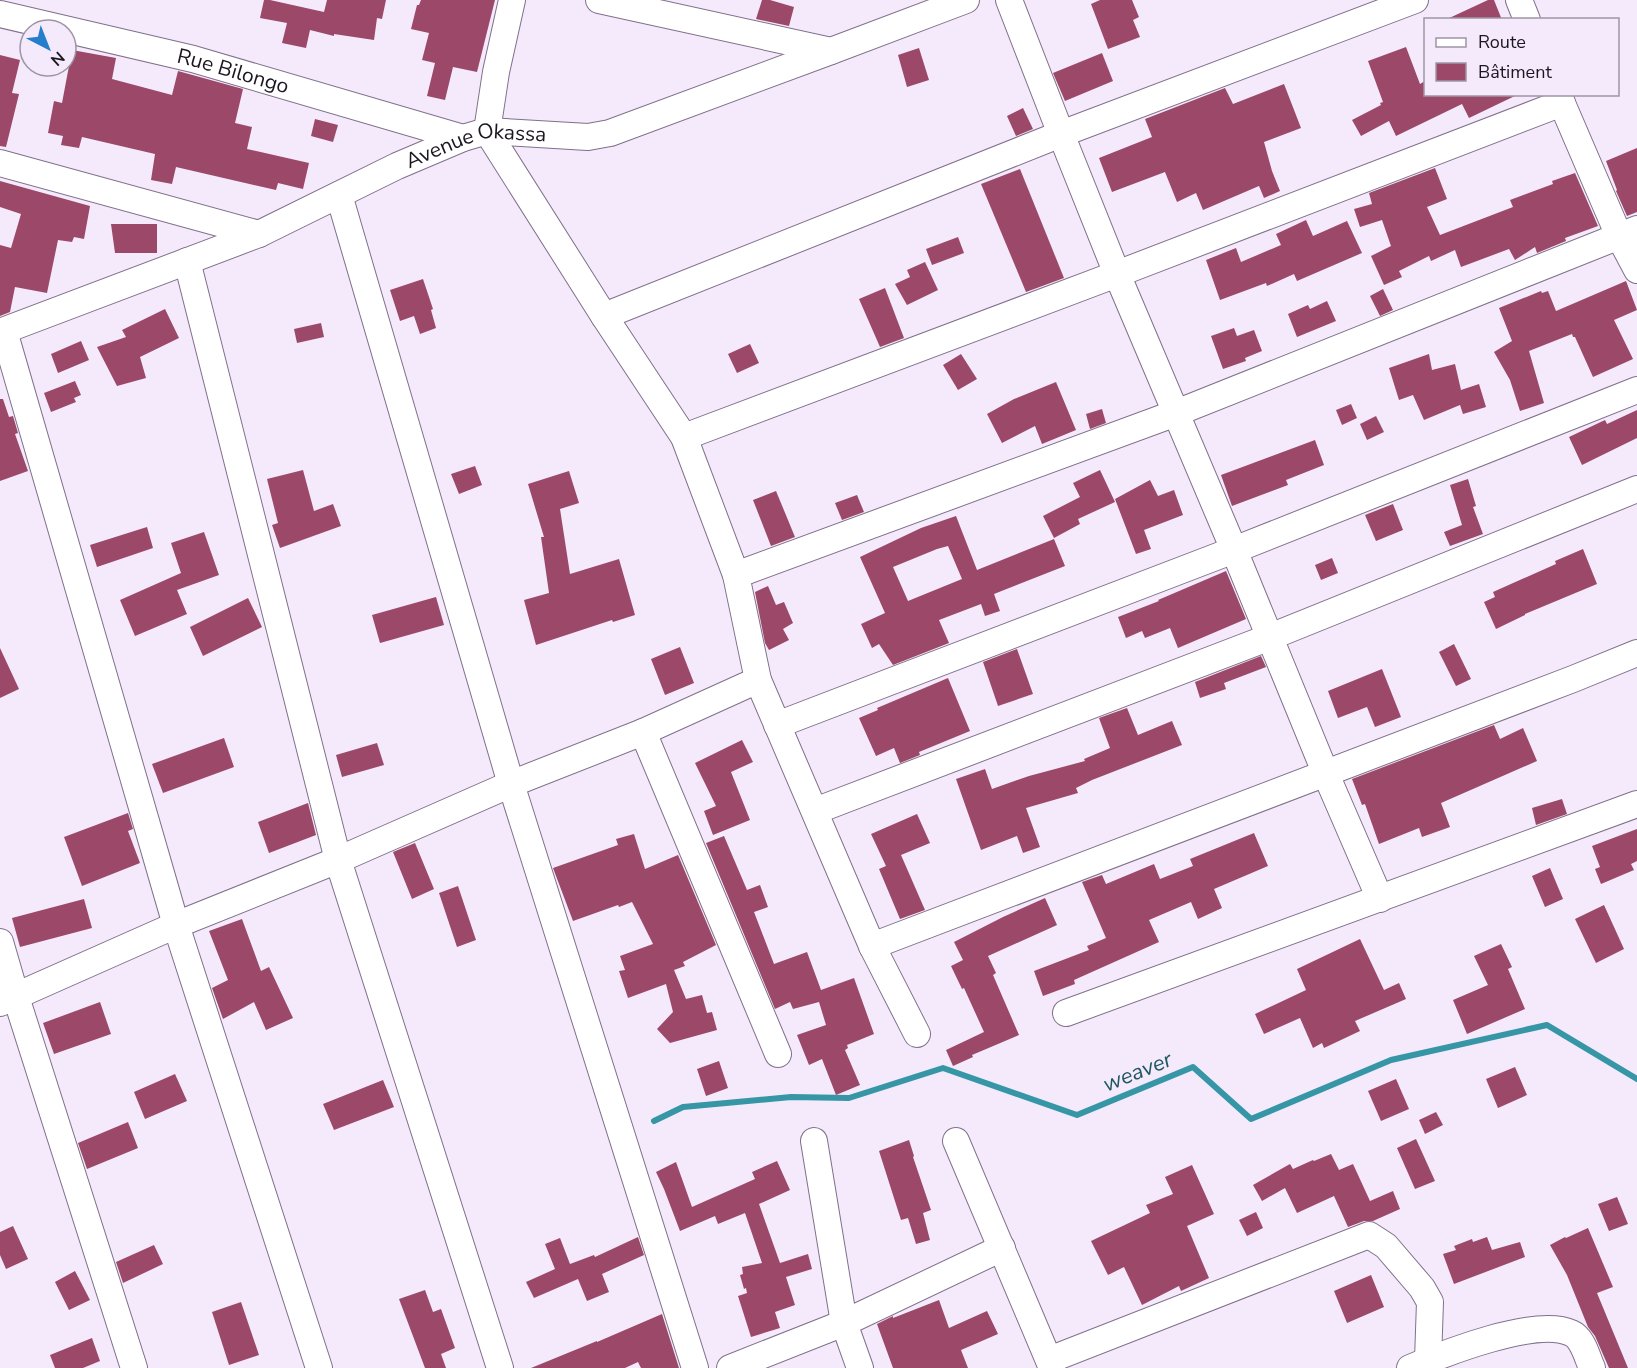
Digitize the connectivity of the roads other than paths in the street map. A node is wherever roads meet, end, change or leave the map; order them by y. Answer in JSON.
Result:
{"nodes":[{"id":1,"x":512,"y":0,"type":"edge"},
{"id":2,"x":599,"y":0,"type":"edge"},
{"id":3,"x":966,"y":0,"type":"edge"},
{"id":4,"x":1009,"y":0,"type":"edge"},
{"id":5,"x":1415,"y":0,"type":"edge"},
{"id":6,"x":1519,"y":0,"type":"edge"},
{"id":7,"x":0,"y":14,"type":"edge"},
{"id":8,"x":1526,"y":18,"type":"edge"},
{"id":9,"x":831,"y":51,"type":"junction"},
{"id":10,"x":1560,"y":99,"type":"edge"},
{"id":11,"x":1060,"y":134,"type":"junction"},
{"id":12,"x":475,"y":135,"type":"junction"},
{"id":13,"x":0,"y":163,"type":"edge"},
{"id":14,"x":339,"y":195,"type":"junction"},
{"id":15,"x":1628,"y":232,"type":"edge"},
{"id":16,"x":259,"y":234,"type":"junction"},
{"id":17,"x":187,"y":261,"type":"junction"},
{"id":18,"x":1637,"y":270,"type":"edge"},
{"id":19,"x":1117,"y":274,"type":"junction"},
{"id":20,"x":604,"y":316,"type":"junction"},
{"id":21,"x":6,"y":327,"type":"edge"},
{"id":22,"x":1637,"y":390,"type":"edge"},
{"id":23,"x":1176,"y":413,"type":"junction"},
{"id":24,"x":684,"y":437,"type":"junction"},
{"id":25,"x":1637,"y":489,"type":"edge"},
{"id":26,"x":1234,"y":550,"type":"junction"},
{"id":27,"x":736,"y":575,"type":"junction"},
{"id":28,"x":1269,"y":637,"type":"junction"},
{"id":29,"x":1637,"y":653,"type":"edge"},
{"id":30,"x":758,"y":680,"type":"junction"},
{"id":31,"x":777,"y":724,"type":"junction"},
{"id":32,"x":642,"y":732,"type":"junction"},
{"id":33,"x":1325,"y":772,"type":"junction"},
{"id":34,"x":511,"y":784,"type":"junction"},
{"id":35,"x":1637,"y":804,"type":"edge"},
{"id":36,"x":815,"y":811,"type":"junction"},
{"id":37,"x":338,"y":861,"type":"junction"},
{"id":38,"x":1380,"y":899,"type":"junction"},
{"id":39,"x":176,"y":925,"type":"junction"},
{"id":40,"x":0,"y":942,"type":"edge"},
{"id":41,"x":873,"y":946,"type":"junction"},
{"id":42,"x":8,"y":1000,"type":"edge"},
{"id":43,"x":1066,"y":1013,"type":"dead end"},
{"id":44,"x":917,"y":1034,"type":"dead end"},
{"id":45,"x":778,"y":1054,"type":"dead end"},
{"id":46,"x":814,"y":1141,"type":"dead end"},
{"id":47,"x":956,"y":1141,"type":"dead end"},
{"id":48,"x":1002,"y":1248,"type":"junction"},
{"id":49,"x":844,"y":1323,"type":"junction"},
{"id":50,"x":1050,"y":1364,"type":"edge"},
{"id":51,"x":1419,"y":1364,"type":"edge"},
{"id":52,"x":134,"y":1368,"type":"edge"},
{"id":53,"x":319,"y":1368,"type":"edge"},
{"id":54,"x":500,"y":1368,"type":"edge"},
{"id":55,"x":694,"y":1368,"type":"edge"},
{"id":56,"x":730,"y":1368,"type":"edge"},
{"id":57,"x":860,"y":1368,"type":"edge"},
{"id":58,"x":1592,"y":1368,"type":"edge"}],
"edges":[{"from":1,"to":12,"type":"street"},
{"from":2,"to":9,"type":"street"},
{"from":3,"to":9,"type":"street","name":"Avenue Okassa"},
{"from":4,"to":11,"type":"street"},
{"from":5,"to":11,"type":"street"},
{"from":6,"to":8,"type":"street"},
{"from":7,"to":12,"type":"street","name":"Rue Bilongo"},
{"from":9,"to":12,"type":"street","name":"Avenue Okassa"},
{"from":10,"to":15,"type":"street"},
{"from":10,"to":19,"type":"street"},
{"from":11,"to":19,"type":"street"},
{"from":11,"to":20,"type":"street"},
{"from":12,"to":14,"type":"street","name":"Avenue Okassa"},
{"from":12,"to":20,"type":"street"},
{"from":13,"to":16,"type":"street"},
{"from":14,"to":16,"type":"street","name":"Avenue Okassa"},
{"from":14,"to":34,"type":"street"},
{"from":15,"to":18,"type":"street"},
{"from":15,"to":23,"type":"street"},
{"from":16,"to":17,"type":"street","name":"Avenue Okassa"},
{"from":17,"to":21,"type":"street","name":"Avenue Okassa"},
{"from":17,"to":37,"type":"street"},
{"from":19,"to":23,"type":"street"},
{"from":19,"to":24,"type":"street"},
{"from":20,"to":24,"type":"street"},
{"from":21,"to":39,"type":"street"},
{"from":22,"to":26,"type":"street"},
{"from":23,"to":26,"type":"street"},
{"from":23,"to":27,"type":"street"},
{"from":24,"to":27,"type":"street"},
{"from":25,"to":28,"type":"street"},
{"from":26,"to":28,"type":"street"},
{"from":26,"to":31,"type":"street"},
{"from":27,"to":30,"type":"street"},
{"from":28,"to":33,"type":"street"},
{"from":28,"to":36,"type":"street"},
{"from":29,"to":33,"type":"street"},
{"from":30,"to":31,"type":"street"},
{"from":30,"to":32,"type":"street"},
{"from":31,"to":36,"type":"street"},
{"from":32,"to":34,"type":"street"},
{"from":32,"to":45,"type":"street"},
{"from":33,"to":38,"type":"street"},
{"from":33,"to":41,"type":"street"},
{"from":34,"to":37,"type":"street"},
{"from":34,"to":55,"type":"street"},
{"from":35,"to":38,"type":"street"},
{"from":36,"to":41,"type":"street"},
{"from":37,"to":39,"type":"street"},
{"from":37,"to":54,"type":"street"},
{"from":38,"to":43,"type":"street"},
{"from":39,"to":42,"type":"street"},
{"from":39,"to":53,"type":"street"},
{"from":40,"to":42,"type":"street"},
{"from":41,"to":44,"type":"street"},
{"from":42,"to":52,"type":"street"},
{"from":46,"to":49,"type":"street"},
{"from":47,"to":48,"type":"street"},
{"from":48,"to":49,"type":"street"},
{"from":48,"to":50,"type":"street"},
{"from":49,"to":56,"type":"street"},
{"from":49,"to":57,"type":"street"},
{"from":50,"to":51,"type":"street"},
{"from":51,"to":58,"type":"street"}]}
